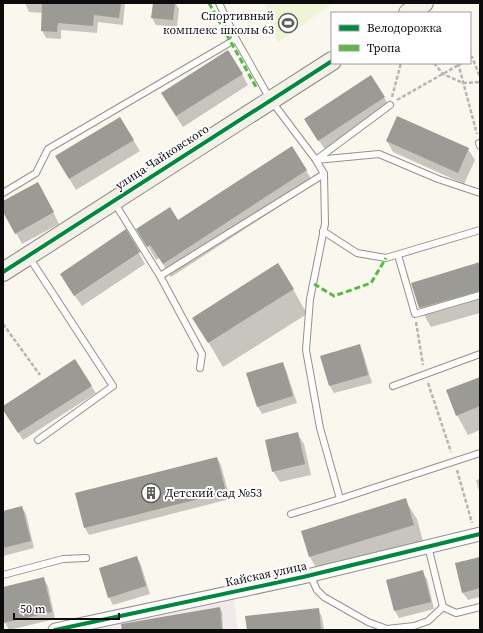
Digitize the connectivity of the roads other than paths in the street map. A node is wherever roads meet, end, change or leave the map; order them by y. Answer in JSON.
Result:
{"nodes":[{"id":1,"x":218,"y":3,"type":"edge"},
{"id":2,"x":236,"y":39,"type":"junction"},
{"id":3,"x":331,"y":61,"type":"edge"},
{"id":4,"x":270,"y":99,"type":"junction"},
{"id":5,"x":390,"y":105,"type":"road end"},
{"id":6,"x":316,"y":160,"type":"junction"},
{"id":7,"x":324,"y":174,"type":"junction"},
{"id":8,"x":3,"y":193,"type":"edge"},
{"id":9,"x":480,"y":193,"type":"edge"},
{"id":10,"x":113,"y":200,"type":"junction"},
{"id":11,"x":480,"y":230,"type":"edge"},
{"id":12,"x":324,"y":231,"type":"junction"},
{"id":13,"x":398,"y":254,"type":"junction"},
{"id":14,"x":28,"y":256,"type":"junction"},
{"id":15,"x":3,"y":272,"type":"edge"},
{"id":16,"x":160,"y":276,"type":"junction"},
{"id":17,"x":480,"y":295,"type":"edge"},
{"id":18,"x":480,"y":354,"type":"edge"},
{"id":19,"x":200,"y":368,"type":"dead end"},
{"id":20,"x":393,"y":386,"type":"dead end"},
{"id":21,"x":38,"y":440,"type":"dead end"},
{"id":22,"x":480,"y":453,"type":"edge"},
{"id":23,"x":340,"y":499,"type":"junction"},
{"id":24,"x":291,"y":514,"type":"dead end"},
{"id":25,"x":478,"y":534,"type":"edge"},
{"id":26,"x":428,"y":546,"type":"junction"},
{"id":27,"x":86,"y":558,"type":"dead end"},
{"id":28,"x":3,"y":575,"type":"edge"},
{"id":29,"x":310,"y":575,"type":"junction"},
{"id":30,"x":480,"y":607,"type":"edge"},
{"id":31,"x":443,"y":608,"type":"junction"},
{"id":32,"x":55,"y":630,"type":"edge"}],
"edges":[{"from":1,"to":2,"type":"lane"},
{"from":2,"to":4,"type":"lane"},
{"from":2,"to":8,"type":"lane"},
{"from":3,"to":4,"type":"street","name":"улица Чайковского"},
{"from":4,"to":6,"type":"lane"},
{"from":4,"to":10,"type":"street","name":"улица Чайковского"},
{"from":5,"to":6,"type":"lane"},
{"from":6,"to":7,"type":"lane"},
{"from":6,"to":9,"type":"lane"},
{"from":7,"to":12,"type":"lane"},
{"from":7,"to":16,"type":"lane"},
{"from":10,"to":14,"type":"street","name":"улица Чайковского"},
{"from":10,"to":16,"type":"lane"},
{"from":11,"to":13,"type":"lane"},
{"from":12,"to":13,"type":"lane"},
{"from":12,"to":23,"type":"lane"},
{"from":13,"to":17,"type":"lane"},
{"from":14,"to":15,"type":"street","name":"улица Чайковского"},
{"from":14,"to":21,"type":"lane"},
{"from":16,"to":19,"type":"lane"},
{"from":18,"to":20,"type":"lane"},
{"from":22,"to":23,"type":"lane"},
{"from":23,"to":24,"type":"lane"},
{"from":25,"to":26,"type":"street","name":"Кайская улица"},
{"from":26,"to":29,"type":"street","name":"Кайская улица"},
{"from":26,"to":31,"type":"lane"},
{"from":27,"to":28,"type":"lane"},
{"from":29,"to":31,"type":"lane"},
{"from":29,"to":32,"type":"street","name":"Кайская улица"},
{"from":30,"to":31,"type":"lane"}]}
